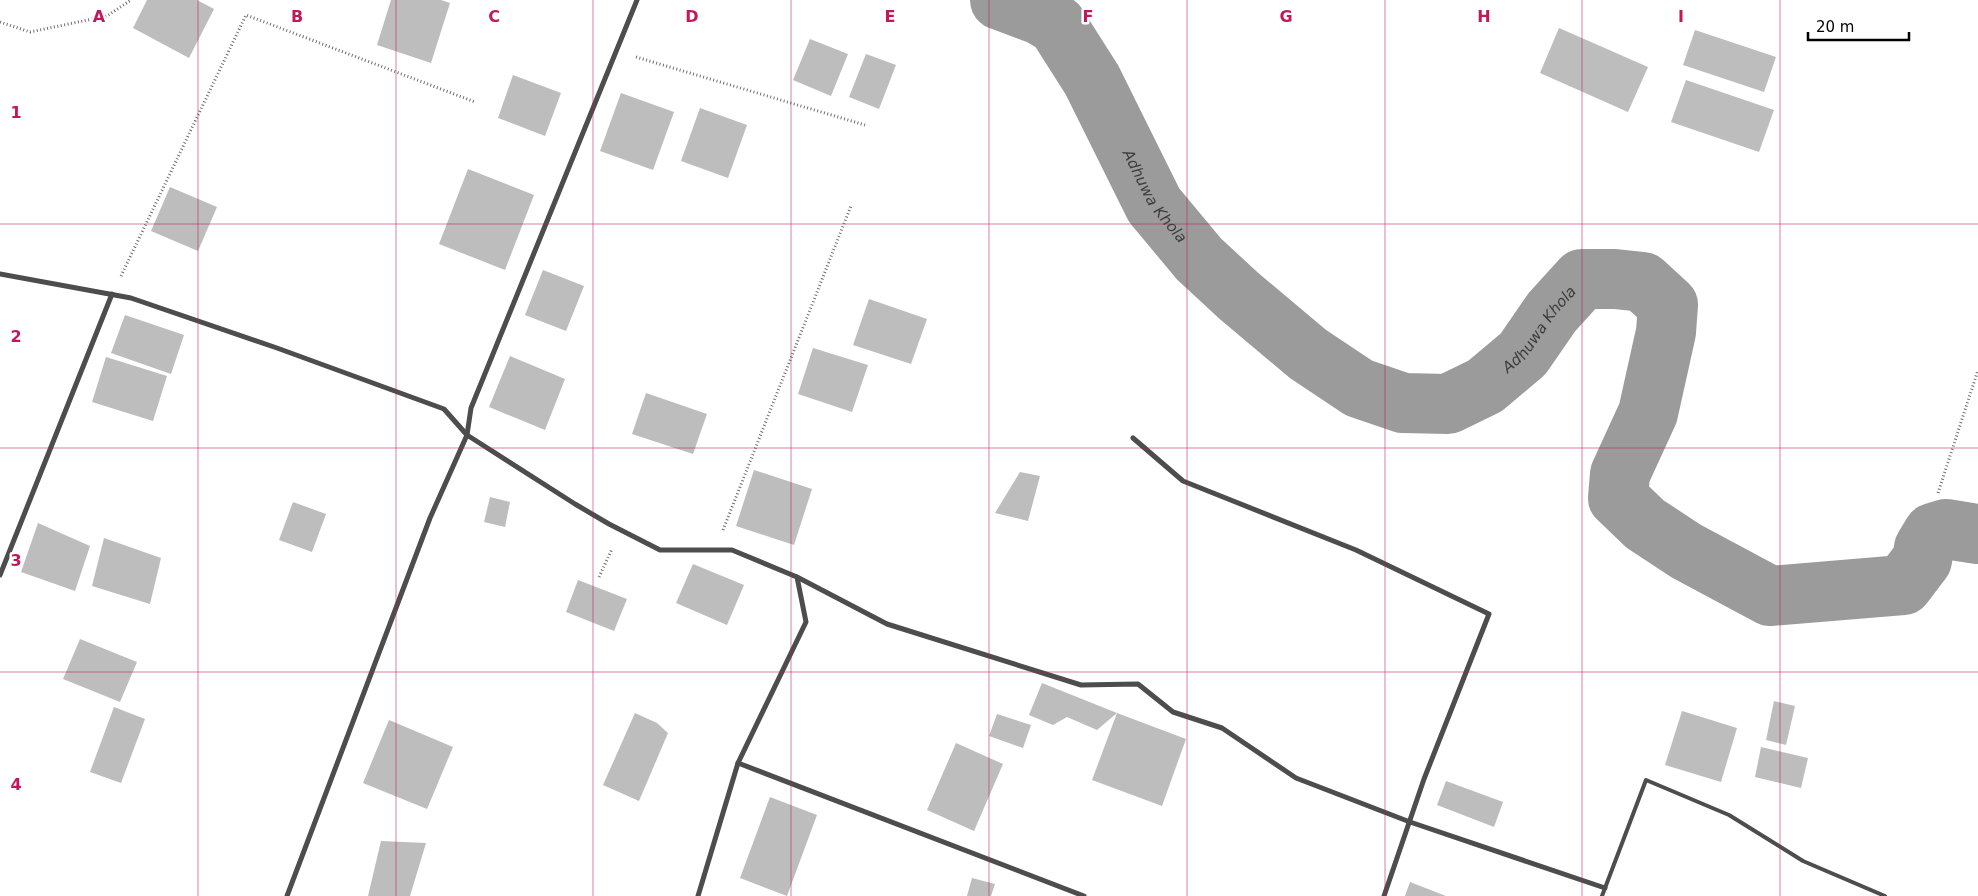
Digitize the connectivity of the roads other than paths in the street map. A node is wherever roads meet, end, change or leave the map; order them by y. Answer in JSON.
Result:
{"nodes":[{"id":1,"x":637,"y":0,"type":"edge"},
{"id":2,"x":0,"y":274,"type":"edge"},
{"id":3,"x":112,"y":294,"type":"junction"},
{"id":4,"x":467,"y":435,"type":"junction"},
{"id":5,"x":1133,"y":438,"type":"dead end"},
{"id":6,"x":0,"y":575,"type":"edge"},
{"id":7,"x":797,"y":577,"type":"junction"},
{"id":8,"x":738,"y":763,"type":"junction"},
{"id":9,"x":1410,"y":822,"type":"junction"},
{"id":10,"x":1605,"y":888,"type":"junction"},
{"id":11,"x":287,"y":896,"type":"edge"},
{"id":12,"x":698,"y":896,"type":"edge"},
{"id":13,"x":1084,"y":896,"type":"edge"},
{"id":14,"x":1384,"y":896,"type":"edge"},
{"id":15,"x":1602,"y":896,"type":"edge"},
{"id":16,"x":1885,"y":896,"type":"edge"}],
"edges":[{"from":1,"to":4,"type":"street"},
{"from":2,"to":3,"type":"street"},
{"from":3,"to":4,"type":"street"},
{"from":3,"to":6,"type":"street"},
{"from":4,"to":7,"type":"street"},
{"from":4,"to":11,"type":"street"},
{"from":5,"to":9,"type":"street"},
{"from":7,"to":8,"type":"street"},
{"from":7,"to":9,"type":"street"},
{"from":8,"to":12,"type":"street"},
{"from":8,"to":13,"type":"street"},
{"from":9,"to":10,"type":"street"},
{"from":9,"to":14,"type":"street"},
{"from":10,"to":15,"type":"lane"},
{"from":10,"to":16,"type":"lane"}]}
